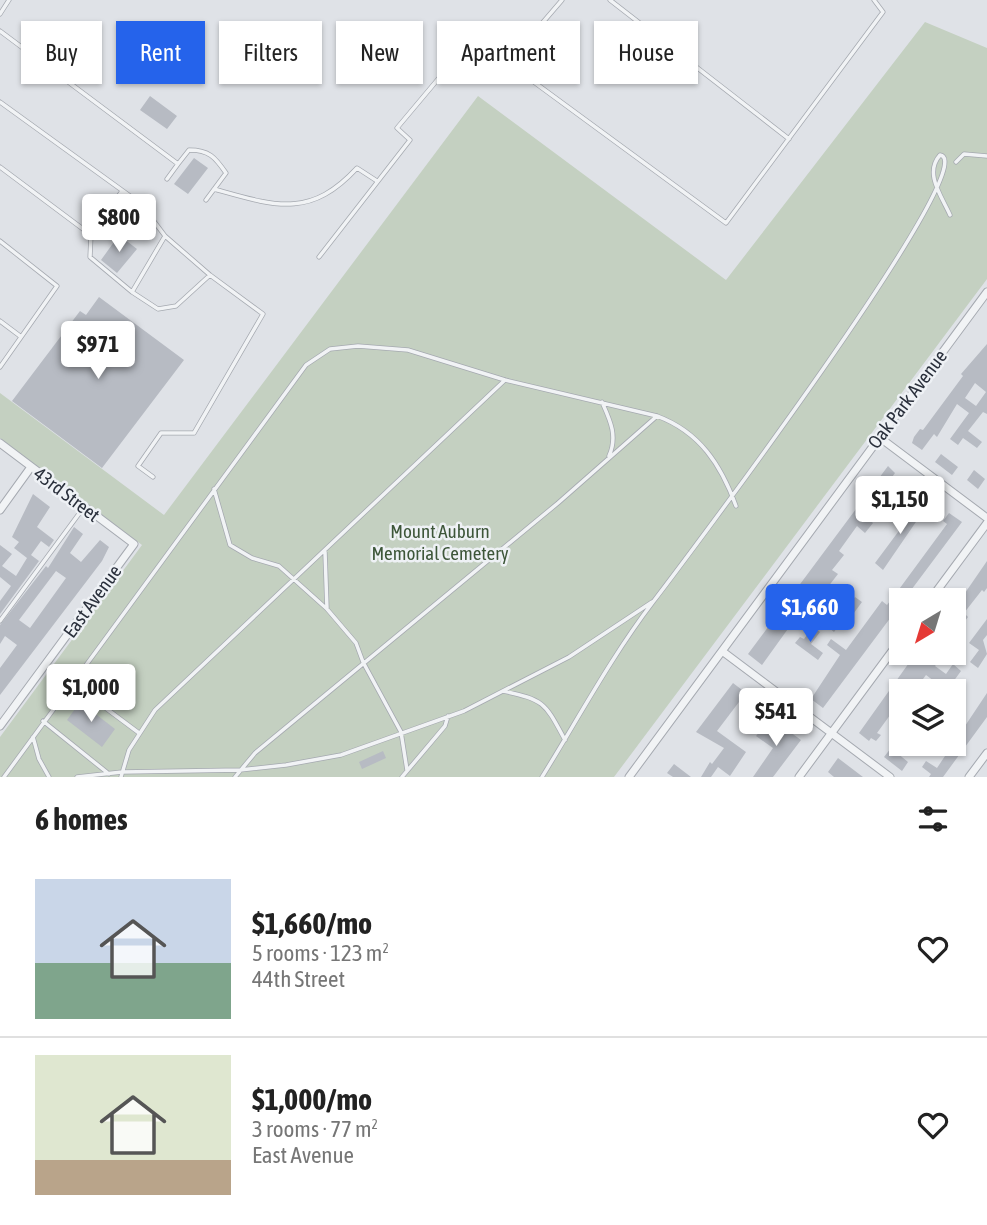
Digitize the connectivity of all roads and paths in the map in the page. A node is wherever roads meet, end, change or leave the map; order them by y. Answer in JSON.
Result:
{"nodes":[{"id":1,"x":9,"y":0,"type":"edge"},
{"id":2,"x":562,"y":0,"type":"edge"},
{"id":3,"x":610,"y":0,"type":"edge"},
{"id":4,"x":874,"y":0,"type":"edge"},
{"id":5,"x":0,"y":13,"type":"edge"},
{"id":6,"x":544,"y":21,"type":"edge"},
{"id":7,"x":0,"y":31,"type":"edge"},
{"id":8,"x":437,"y":80,"type":"edge"},
{"id":9,"x":537,"y":84,"type":"edge"},
{"id":10,"x":0,"y":102,"type":"edge"},
{"id":11,"x":789,"y":139,"type":"junction"},
{"id":12,"x":987,"y":156,"type":"edge"},
{"id":13,"x":178,"y":164,"type":"junction"},
{"id":14,"x":0,"y":167,"type":"edge"},
{"id":15,"x":167,"y":179,"type":"dead end"},
{"id":16,"x":377,"y":181,"type":"junction"},
{"id":17,"x":214,"y":189,"type":"junction"},
{"id":18,"x":122,"y":191,"type":"junction"},
{"id":19,"x":206,"y":200,"type":"dead end"},
{"id":20,"x":953,"y":206,"type":"dead end"},
{"id":21,"x":950,"y":215,"type":"junction"},
{"id":22,"x":947,"y":222,"type":"dead end"},
{"id":23,"x":91,"y":235,"type":"junction"},
{"id":24,"x":165,"y":236,"type":"junction"},
{"id":25,"x":0,"y":241,"type":"edge"},
{"id":26,"x":319,"y":257,"type":"dead end"},
{"id":27,"x":210,"y":275,"type":"junction"},
{"id":28,"x":132,"y":292,"type":"junction"},
{"id":29,"x":987,"y":292,"type":"edge"},
{"id":30,"x":0,"y":321,"type":"edge"},
{"id":31,"x":20,"y":336,"type":"junction"},
{"id":32,"x":0,"y":367,"type":"edge"},
{"id":33,"x":505,"y":380,"type":"junction"},
{"id":34,"x":602,"y":401,"type":"junction"},
{"id":35,"x":657,"y":416,"type":"junction"},
{"id":36,"x":879,"y":437,"type":"junction"},
{"id":37,"x":0,"y":443,"type":"edge"},
{"id":38,"x":606,"y":460,"type":"junction"},
{"id":39,"x":32,"y":467,"type":"junction"},
{"id":40,"x":153,"y":477,"type":"dead end"},
{"id":41,"x":214,"y":489,"type":"junction"},
{"id":42,"x":745,"y":496,"type":"dead end"},
{"id":43,"x":736,"y":506,"type":"junction"},
{"id":44,"x":85,"y":507,"type":"junction"},
{"id":45,"x":0,"y":510,"type":"edge"},
{"id":46,"x":728,"y":516,"type":"dead end"},
{"id":47,"x":987,"y":521,"type":"edge"},
{"id":48,"x":720,"y":525,"type":"dead end"},
{"id":49,"x":134,"y":544,"type":"joint"},
{"id":50,"x":325,"y":552,"type":"junction"},
{"id":51,"x":294,"y":578,"type":"junction"},
{"id":52,"x":939,"y":588,"type":"edge"},
{"id":53,"x":653,"y":601,"type":"junction"},
{"id":54,"x":327,"y":609,"type":"junction"},
{"id":55,"x":0,"y":621,"type":"edge"},
{"id":56,"x":722,"y":651,"type":"junction"},
{"id":57,"x":889,"y":655,"type":"edge"},
{"id":58,"x":363,"y":662,"type":"junction"},
{"id":59,"x":72,"y":683,"type":"junction"},
{"id":60,"x":502,"y":690,"type":"junction"},
{"id":61,"x":449,"y":716,"type":"junction"},
{"id":62,"x":43,"y":721,"type":"junction"},
{"id":63,"x":0,"y":726,"type":"edge"},
{"id":64,"x":401,"y":732,"type":"junction"},
{"id":65,"x":139,"y":733,"type":"junction"},
{"id":66,"x":831,"y":733,"type":"junction"},
{"id":67,"x":33,"y":736,"type":"junction"},
{"id":68,"x":565,"y":740,"type":"junction"},
{"id":69,"x":987,"y":753,"type":"edge"},
{"id":70,"x":240,"y":770,"type":"junction"},
{"id":71,"x":407,"y":771,"type":"junction"},
{"id":72,"x":109,"y":774,"type":"junction"},
{"id":73,"x":122,"y":774,"type":"edge"},
{"id":74,"x":4,"y":777,"type":"edge"},
{"id":75,"x":49,"y":777,"type":"edge"},
{"id":76,"x":77,"y":777,"type":"edge"},
{"id":77,"x":235,"y":777,"type":"edge"},
{"id":78,"x":402,"y":777,"type":"edge"},
{"id":79,"x":542,"y":777,"type":"edge"},
{"id":80,"x":629,"y":777,"type":"edge"},
{"id":81,"x":799,"y":777,"type":"edge"},
{"id":82,"x":890,"y":777,"type":"edge"},
{"id":83,"x":969,"y":777,"type":"edge"}],
"edges":[{"from":1,"to":5,"type":"lane"},
{"from":2,"to":6,"type":"lane"},
{"from":3,"to":11,"type":"lane"},
{"from":4,"to":11,"type":"lane"},
{"from":7,"to":13,"type":"lane"},
{"from":8,"to":16,"type":"lane"},
{"from":9,"to":11,"type":"lane"},
{"from":10,"to":18,"type":"lane"},
{"from":12,"to":21,"type":"lane"},
{"from":13,"to":15,"type":"lane"},
{"from":13,"to":17,"type":"lane"},
{"from":14,"to":23,"type":"lane"},
{"from":16,"to":17,"type":"lane"},
{"from":16,"to":26,"type":"lane"},
{"from":17,"to":19,"type":"lane"},
{"from":18,"to":23,"type":"lane"},
{"from":18,"to":24,"type":"lane"},
{"from":20,"to":21,"type":"lane"},
{"from":21,"to":22,"type":"lane"},
{"from":23,"to":28,"type":"lane"},
{"from":24,"to":27,"type":"lane"},
{"from":24,"to":28,"type":"lane"},
{"from":25,"to":31,"type":"lane"},
{"from":27,"to":28,"type":"lane"},
{"from":27,"to":40,"type":"lane"},
{"from":29,"to":36,"type":"street","name":"Oak Park Avenue"},
{"from":30,"to":31,"type":"lane"},
{"from":31,"to":32,"type":"lane"},
{"from":33,"to":34,"type":"lane"},
{"from":33,"to":41,"type":"lane"},
{"from":33,"to":50,"type":"lane"},
{"from":34,"to":35,"type":"lane"},
{"from":34,"to":38,"type":"lane"},
{"from":35,"to":38,"type":"lane"},
{"from":35,"to":43,"type":"lane"},
{"from":36,"to":47,"type":"street"},
{"from":36,"to":56,"type":"street","name":"Oak Park Avenue"},
{"from":37,"to":39,"type":"street","name":"43rd Street"},
{"from":38,"to":58,"type":"lane"},
{"from":39,"to":44,"type":"street","name":"43rd Street"},
{"from":39,"to":45,"type":"street"},
{"from":41,"to":51,"type":"lane"},
{"from":41,"to":59,"type":"lane"},
{"from":42,"to":43,"type":"lane"},
{"from":43,"to":46,"type":"lane"},
{"from":44,"to":49,"type":"street","name":"43rd Street"},
{"from":44,"to":55,"type":"lane"},
{"from":47,"to":52,"type":"street"},
{"from":48,"to":53,"type":"lane"},
{"from":49,"to":63,"type":"street","name":"East Avenue"},
{"from":50,"to":51,"type":"lane"},
{"from":50,"to":54,"type":"lane"},
{"from":51,"to":54,"type":"lane"},
{"from":51,"to":65,"type":"lane"},
{"from":53,"to":60,"type":"lane"},
{"from":53,"to":68,"type":"lane"},
{"from":54,"to":58,"type":"lane"},
{"from":56,"to":66,"type":"street"},
{"from":56,"to":80,"type":"street","name":"Oak Park Avenue"},
{"from":57,"to":66,"type":"street"},
{"from":58,"to":64,"type":"lane"},
{"from":58,"to":70,"type":"lane"},
{"from":59,"to":62,"type":"lane"},
{"from":59,"to":65,"type":"lane"},
{"from":60,"to":61,"type":"lane"},
{"from":60,"to":68,"type":"lane"},
{"from":61,"to":64,"type":"lane"},
{"from":61,"to":71,"type":"lane"},
{"from":62,"to":67,"type":"lane"},
{"from":62,"to":72,"type":"lane"},
{"from":64,"to":70,"type":"lane"},
{"from":64,"to":71,"type":"lane"},
{"from":65,"to":73,"type":"lane"},
{"from":66,"to":81,"type":"street"},
{"from":66,"to":82,"type":"street"},
{"from":67,"to":74,"type":"lane"},
{"from":67,"to":75,"type":"lane"},
{"from":68,"to":79,"type":"lane"},
{"from":69,"to":83,"type":"street"},
{"from":70,"to":73,"type":"lane"},
{"from":70,"to":77,"type":"lane"},
{"from":71,"to":78,"type":"lane"},
{"from":72,"to":73,"type":"lane"},
{"from":72,"to":76,"type":"lane"}]}
